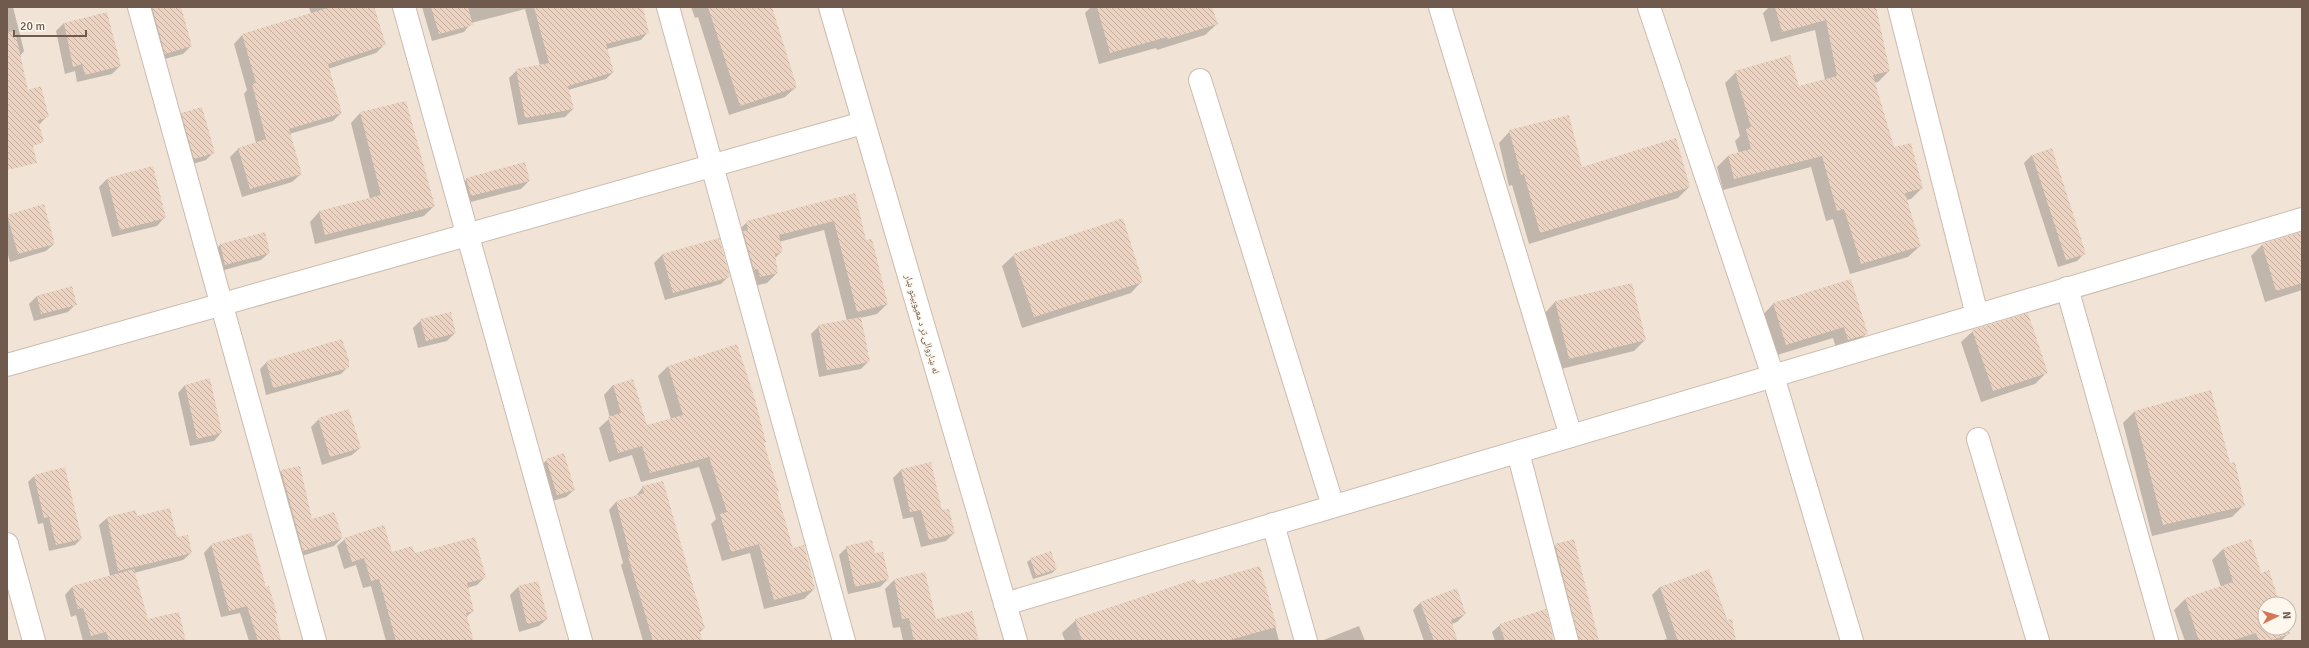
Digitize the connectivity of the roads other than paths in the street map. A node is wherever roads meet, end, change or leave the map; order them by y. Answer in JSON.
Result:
{"nodes":[{"id":1,"x":139,"y":7,"type":"edge"},
{"id":2,"x":404,"y":7,"type":"edge"},
{"id":3,"x":668,"y":7,"type":"edge"},
{"id":4,"x":830,"y":7,"type":"edge"},
{"id":5,"x":1440,"y":7,"type":"edge"},
{"id":6,"x":1649,"y":7,"type":"edge"},
{"id":7,"x":1899,"y":7,"type":"edge"},
{"id":8,"x":1200,"y":80,"type":"dead end"},
{"id":9,"x":863,"y":123,"type":"junction"},
{"id":10,"x":712,"y":166,"type":"junction"},
{"id":11,"x":2302,"y":218,"type":"edge"},
{"id":12,"x":468,"y":235,"type":"junction"},
{"id":13,"x":2067,"y":288,"type":"junction"},
{"id":14,"x":221,"y":305,"type":"junction"},
{"id":15,"x":1977,"y":315,"type":"junction"},
{"id":16,"x":7,"y":365,"type":"edge"},
{"id":17,"x":1773,"y":376,"type":"junction"},
{"id":18,"x":1571,"y":436,"type":"junction"},
{"id":19,"x":1978,"y":439,"type":"dead end"},
{"id":20,"x":1518,"y":452,"type":"junction"},
{"id":21,"x":1333,"y":506,"type":"junction"},
{"id":22,"x":1273,"y":524,"type":"junction"},
{"id":23,"x":7,"y":544,"type":"edge"},
{"id":24,"x":1005,"y":604,"type":"junction"},
{"id":25,"x":34,"y":641,"type":"edge"},
{"id":26,"x":315,"y":641,"type":"edge"},
{"id":27,"x":581,"y":641,"type":"edge"},
{"id":28,"x":844,"y":641,"type":"edge"},
{"id":29,"x":1016,"y":641,"type":"edge"},
{"id":30,"x":1306,"y":641,"type":"edge"},
{"id":31,"x":1567,"y":641,"type":"edge"},
{"id":32,"x":1852,"y":641,"type":"edge"},
{"id":33,"x":2038,"y":641,"type":"edge"},
{"id":34,"x":2167,"y":641,"type":"edge"}],
"edges":[{"from":1,"to":14,"type":"street"},
{"from":2,"to":12,"type":"street"},
{"from":3,"to":10,"type":"street"},
{"from":4,"to":9,"type":"street","name":"له ښاروالۍ تر د معیوبیتو ښار"},
{"from":5,"to":18,"type":"street"},
{"from":6,"to":17,"type":"street"},
{"from":7,"to":15,"type":"street"},
{"from":8,"to":21,"type":"street"},
{"from":9,"to":10,"type":"street"},
{"from":9,"to":24,"type":"street","name":"له ښاروالۍ تر د معیوبیتو ښار"},
{"from":10,"to":12,"type":"street"},
{"from":10,"to":28,"type":"street"},
{"from":11,"to":13,"type":"street"},
{"from":12,"to":14,"type":"street"},
{"from":12,"to":27,"type":"street"},
{"from":13,"to":15,"type":"street"},
{"from":13,"to":34,"type":"street"},
{"from":14,"to":16,"type":"street"},
{"from":14,"to":26,"type":"street"},
{"from":15,"to":17,"type":"street"},
{"from":17,"to":18,"type":"street"},
{"from":17,"to":32,"type":"street"},
{"from":18,"to":20,"type":"street"},
{"from":19,"to":33,"type":"street"},
{"from":20,"to":21,"type":"street"},
{"from":20,"to":31,"type":"street"},
{"from":21,"to":22,"type":"street"},
{"from":22,"to":24,"type":"street"},
{"from":22,"to":30,"type":"street"},
{"from":23,"to":25,"type":"street"},
{"from":24,"to":29,"type":"street","name":"له ښاروالۍ تر د معیوبیتو ښار"}]}
